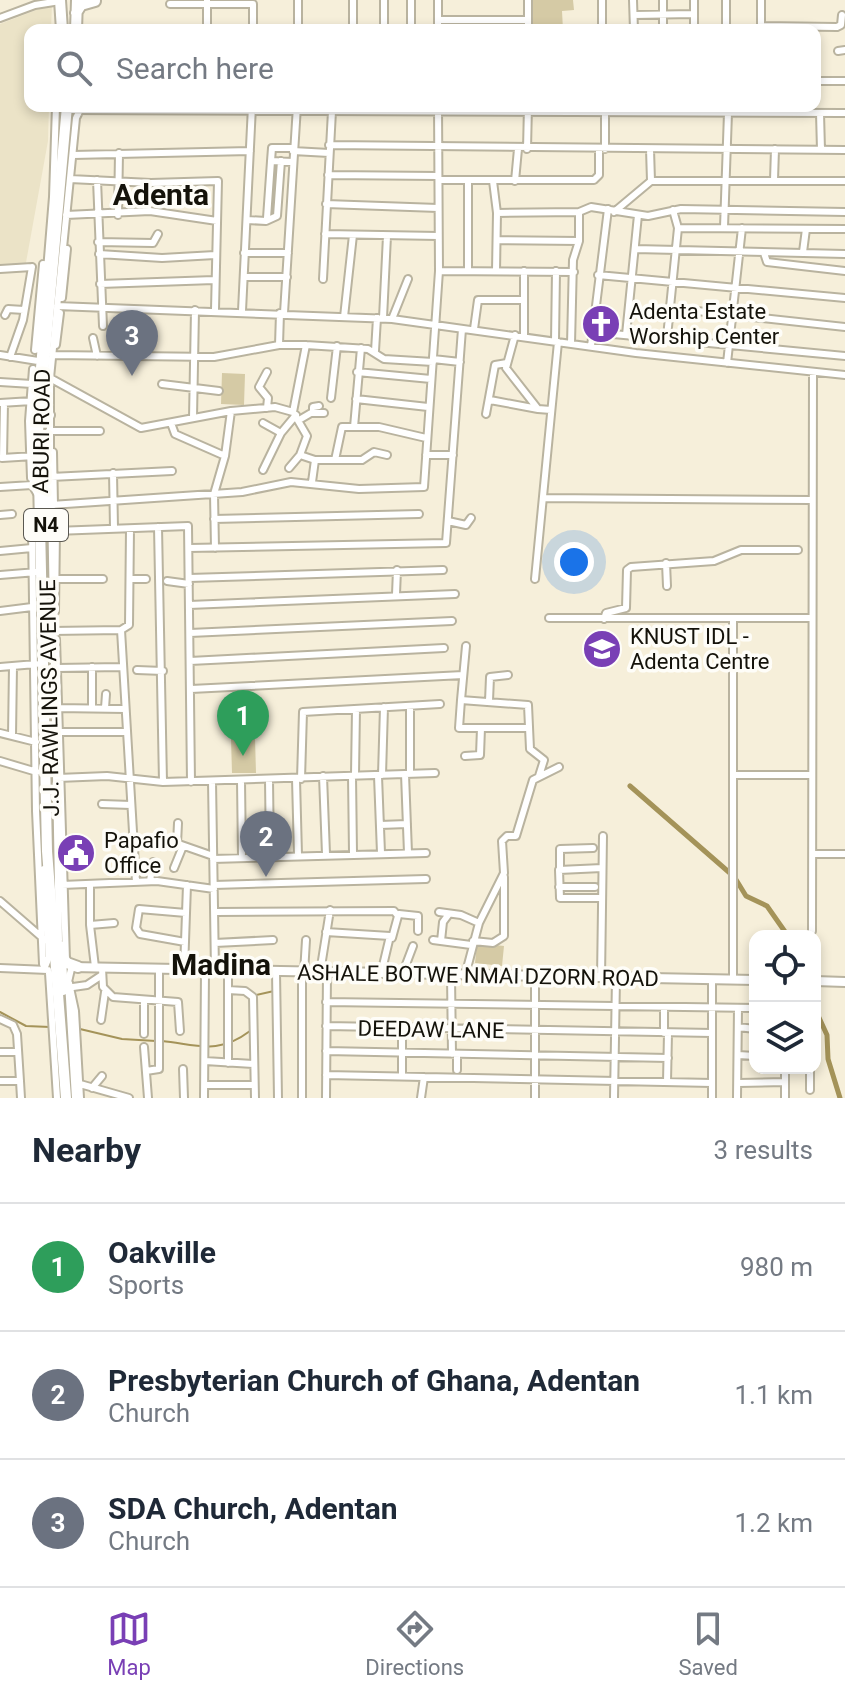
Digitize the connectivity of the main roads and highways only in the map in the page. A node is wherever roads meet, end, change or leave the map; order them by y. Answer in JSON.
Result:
{"nodes":[{"id":1,"x":74,"y":2,"type":"edge"},
{"id":2,"x":60,"y":24,"type":"edge"},
{"id":3,"x":76,"y":24,"type":"edge"},
{"id":4,"x":72,"y":112,"type":"edge"},
{"id":5,"x":73,"y":112,"type":"edge"},
{"id":6,"x":44,"y":482,"type":"junction"},
{"id":7,"x":46,"y":505,"type":"junction"},
{"id":8,"x":50,"y":716,"type":"junction"},
{"id":9,"x":55,"y":962,"type":"junction"},
{"id":10,"x":749,"y":980,"type":"edge"},
{"id":11,"x":821,"y":981,"type":"edge"},
{"id":12,"x":845,"y":982,"type":"edge"},
{"id":13,"x":63,"y":988,"type":"junction"},
{"id":14,"x":69,"y":1098,"type":"edge"}],
"edges":[{"from":1,"to":2,"type":"highway"},
{"from":1,"to":3,"type":"highway"},
{"from":4,"to":6,"type":"highway","name":"ABURI ROAD","number":"N4"},
{"from":5,"to":6,"type":"highway","number":"N4"},
{"from":6,"to":7,"type":"highway","name":"ABURI ROAD","number":"N4"},
{"from":7,"to":8,"type":"highway","name":"ABURI ROAD","number":"N4"},
{"from":7,"to":8,"type":"highway","name":"J.J. RAWLINGS AVENUE","number":"N4"},
{"from":8,"to":9,"type":"highway","name":"ABURI ROAD","number":"N4"},
{"from":8,"to":9,"type":"highway","name":"J.J. RAWLINGS AVENUE","number":"N4"},
{"from":9,"to":10,"type":"main road","name":"ASHALE BOTWE NMAI DZORN ROAD"},
{"from":9,"to":13,"type":"highway"},
{"from":11,"to":12,"type":"main road"},
{"from":13,"to":14,"type":"highway"},
{"from":13,"to":14,"type":"highway"}]}
